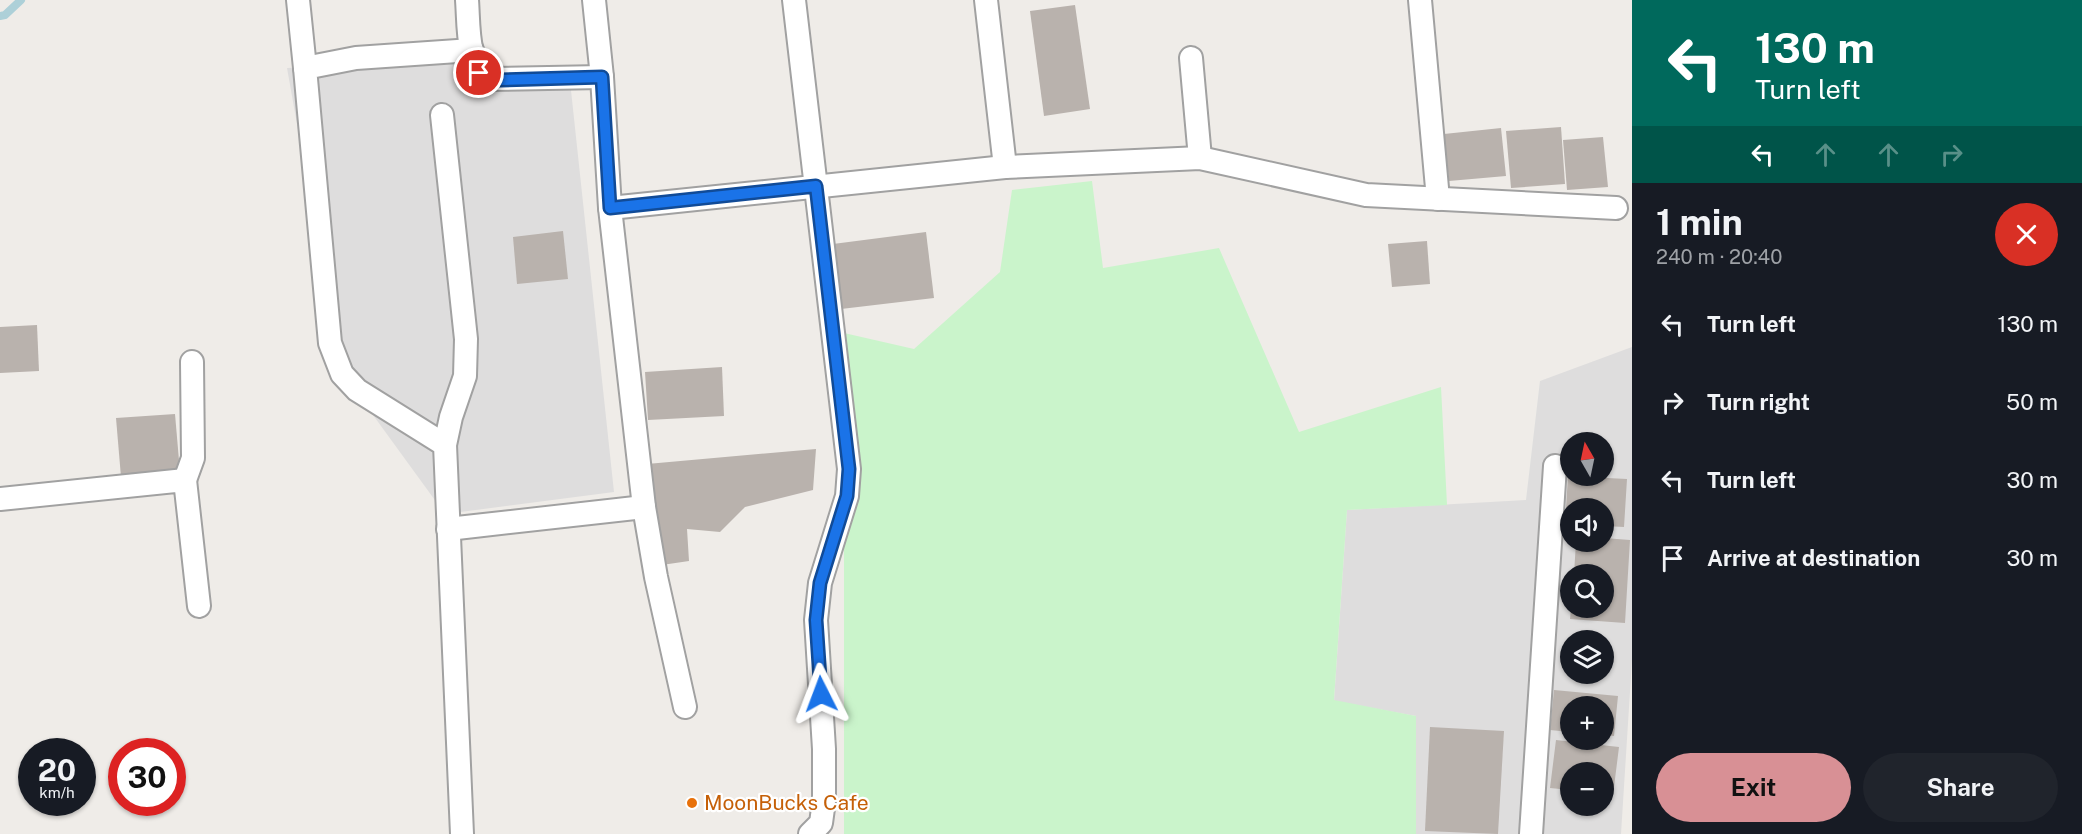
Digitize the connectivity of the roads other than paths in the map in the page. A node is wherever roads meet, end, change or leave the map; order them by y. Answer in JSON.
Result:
{"nodes":[{"id":1,"x":298,"y":0,"type":"edge"},
{"id":2,"x":467,"y":0,"type":"edge"},
{"id":3,"x":594,"y":0,"type":"edge"},
{"id":4,"x":794,"y":0,"type":"edge"},
{"id":5,"x":986,"y":0,"type":"edge"},
{"id":6,"x":1420,"y":0,"type":"edge"},
{"id":7,"x":472,"y":50,"type":"junction"},
{"id":8,"x":1191,"y":58,"type":"dead end"},
{"id":9,"x":305,"y":68,"type":"junction"},
{"id":10,"x":602,"y":77,"type":"junction"},
{"id":11,"x":442,"y":115,"type":"dead end"},
{"id":12,"x":1200,"y":158,"type":"junction"},
{"id":13,"x":1005,"y":167,"type":"junction"},
{"id":14,"x":816,"y":186,"type":"junction"},
{"id":15,"x":1438,"y":199,"type":"junction"},
{"id":16,"x":610,"y":208,"type":"junction"},
{"id":17,"x":1616,"y":208,"type":"dead end"},
{"id":18,"x":192,"y":363,"type":"dead end"},
{"id":19,"x":445,"y":445,"type":"junction"},
{"id":20,"x":1555,"y":466,"type":"dead end"},
{"id":21,"x":185,"y":480,"type":"junction"},
{"id":22,"x":0,"y":499,"type":"edge"},
{"id":23,"x":644,"y":507,"type":"junction"},
{"id":24,"x":448,"y":529,"type":"junction"},
{"id":25,"x":199,"y":606,"type":"dead end"},
{"id":26,"x":686,"y":707,"type":"dead end"},
{"id":27,"x":462,"y":834,"type":"edge"},
{"id":28,"x":810,"y":834,"type":"edge"},
{"id":29,"x":1531,"y":834,"type":"edge"}],
"edges":[{"from":1,"to":9,"type":"street"},
{"from":2,"to":7,"type":"street"},
{"from":3,"to":10,"type":"street"},
{"from":4,"to":14,"type":"street"},
{"from":5,"to":13,"type":"street"},
{"from":6,"to":15,"type":"street"},
{"from":7,"to":9,"type":"street"},
{"from":7,"to":10,"type":"street"},
{"from":8,"to":12,"type":"street"},
{"from":9,"to":19,"type":"street"},
{"from":10,"to":16,"type":"street"},
{"from":11,"to":19,"type":"street"},
{"from":12,"to":13,"type":"street"},
{"from":12,"to":15,"type":"street"},
{"from":13,"to":14,"type":"street"},
{"from":14,"to":16,"type":"street"},
{"from":14,"to":28,"type":"street"},
{"from":15,"to":17,"type":"street"},
{"from":16,"to":23,"type":"street"},
{"from":18,"to":21,"type":"street"},
{"from":19,"to":24,"type":"street"},
{"from":20,"to":29,"type":"street"},
{"from":21,"to":22,"type":"street"},
{"from":21,"to":25,"type":"street"},
{"from":23,"to":24,"type":"street"},
{"from":23,"to":26,"type":"street"},
{"from":24,"to":27,"type":"street"}]}
